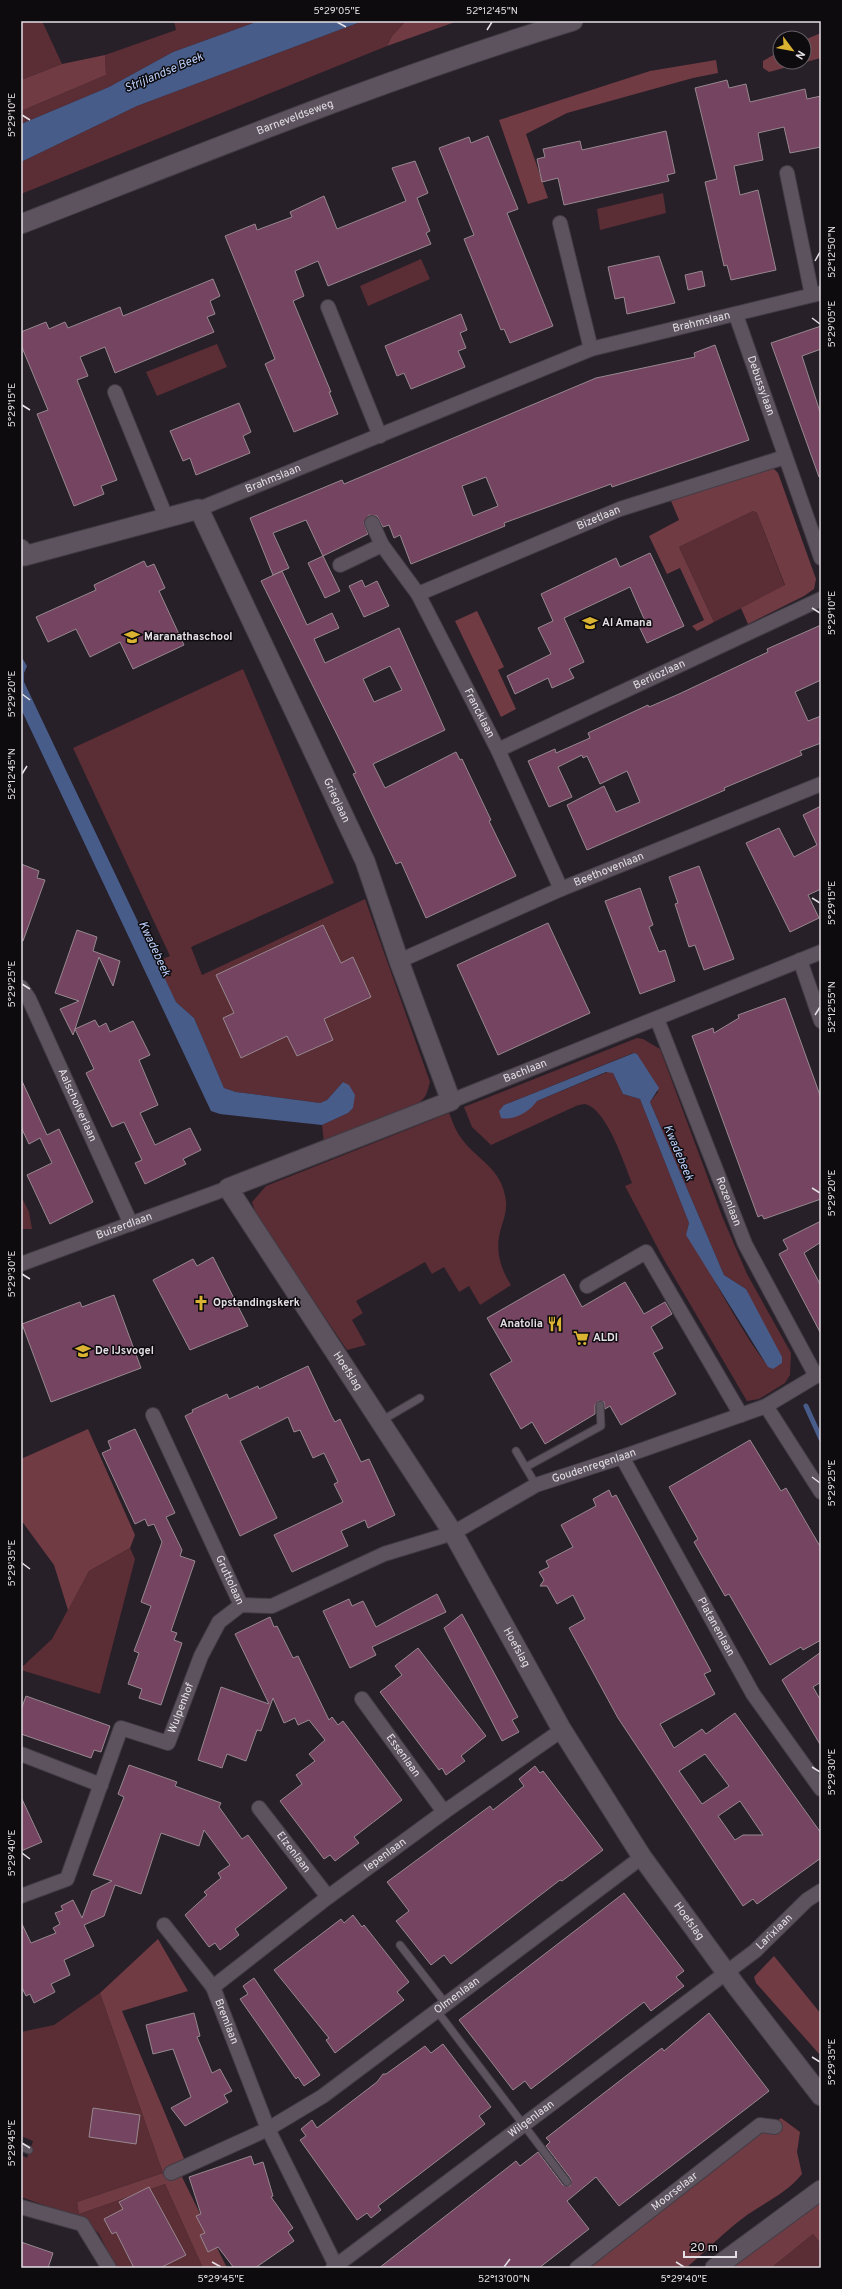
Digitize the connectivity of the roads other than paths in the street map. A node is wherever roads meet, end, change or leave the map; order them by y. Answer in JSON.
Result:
{"nodes":[{"id":1,"x":573,"y":21,"type":"edge"},
{"id":2,"x":787,"y":173,"type":"dead end"},
{"id":3,"x":560,"y":223,"type":"dead end"},
{"id":4,"x":21,"y":224,"type":"edge"},
{"id":5,"x":816,"y":294,"type":"edge"},
{"id":6,"x":328,"y":307,"type":"dead end"},
{"id":7,"x":736,"y":315,"type":"junction"},
{"id":8,"x":591,"y":349,"type":"junction"},
{"id":9,"x":115,"y":392,"type":"dead end"},
{"id":10,"x":380,"y":436,"type":"junction"},
{"id":11,"x":785,"y":457,"type":"junction"},
{"id":12,"x":199,"y":509,"type":"junction"},
{"id":13,"x":166,"y":517,"type":"junction"},
{"id":14,"x":372,"y":523,"type":"dead end"},
{"id":15,"x":382,"y":545,"type":"junction"},
{"id":16,"x":22,"y":554,"type":"edge"},
{"id":17,"x":821,"y":558,"type":"edge"},
{"id":18,"x":340,"y":565,"type":"dead end"},
{"id":19,"x":418,"y":594,"type":"junction"},
{"id":20,"x":821,"y":599,"type":"edge"},
{"id":21,"x":498,"y":750,"type":"junction"},
{"id":22,"x":821,"y":784,"type":"edge"},
{"id":23,"x":561,"y":889,"type":"junction"},
{"id":24,"x":821,"y":952,"type":"edge"},
{"id":25,"x":800,"y":960,"type":"junction"},
{"id":26,"x":399,"y":961,"type":"junction"},
{"id":27,"x":21,"y":987,"type":"edge"},
{"id":28,"x":657,"y":1019,"type":"junction"},
{"id":29,"x":821,"y":1021,"type":"edge"},
{"id":30,"x":451,"y":1101,"type":"junction"},
{"id":31,"x":228,"y":1188,"type":"junction"},
{"id":32,"x":131,"y":1224,"type":"junction"},
{"id":33,"x":21,"y":1264,"type":"edge"},
{"id":34,"x":587,"y":1286,"type":"dead end"},
{"id":35,"x":818,"y":1374,"type":"edge"},
{"id":36,"x":420,"y":1398,"type":"dead end"},
{"id":37,"x":600,"y":1405,"type":"dead end"},
{"id":38,"x":766,"y":1406,"type":"junction"},
{"id":39,"x":741,"y":1414,"type":"junction"},
{"id":40,"x":153,"y":1415,"type":"dead end"},
{"id":41,"x":380,"y":1421,"type":"junction"},
{"id":42,"x":516,"y":1451,"type":"dead end"},
{"id":43,"x":622,"y":1458,"type":"junction"},
{"id":44,"x":526,"y":1468,"type":"junction"},
{"id":45,"x":536,"y":1486,"type":"junction"},
{"id":46,"x":821,"y":1492,"type":"edge"},
{"id":47,"x":453,"y":1533,"type":"junction"},
{"id":48,"x":241,"y":1605,"type":"junction"},
{"id":49,"x":362,"y":1699,"type":"dead end"},
{"id":50,"x":562,"y":1730,"type":"junction"},
{"id":51,"x":21,"y":1754,"type":"edge"},
{"id":52,"x":101,"y":1784,"type":"junction"},
{"id":53,"x":821,"y":1789,"type":"edge"},
{"id":54,"x":259,"y":1808,"type":"dead end"},
{"id":55,"x":444,"y":1812,"type":"junction"},
{"id":56,"x":642,"y":1857,"type":"junction"},
{"id":57,"x":821,"y":1892,"type":"edge"},
{"id":58,"x":21,"y":1896,"type":"edge"},
{"id":59,"x":328,"y":1897,"type":"junction"},
{"id":60,"x":164,"y":1925,"type":"dead end"},
{"id":61,"x":400,"y":1945,"type":"dead end"},
{"id":62,"x":727,"y":1971,"type":"junction"},
{"id":63,"x":213,"y":1987,"type":"junction"},
{"id":64,"x":442,"y":2007,"type":"junction"},
{"id":65,"x":821,"y":2096,"type":"edge"},
{"id":66,"x":523,"y":2125,"type":"junction"},
{"id":67,"x":775,"y":2127,"type":"dead end"},
{"id":68,"x":268,"y":2129,"type":"junction"},
{"id":69,"x":21,"y":2147,"type":"edge"},
{"id":70,"x":29,"y":2150,"type":"dead end"},
{"id":71,"x":170,"y":2172,"type":"dead end"},
{"id":72,"x":567,"y":2182,"type":"dead end"},
{"id":73,"x":821,"y":2190,"type":"edge"},
{"id":74,"x":21,"y":2207,"type":"edge"},
{"id":75,"x":109,"y":2268,"type":"edge"},
{"id":76,"x":336,"y":2268,"type":"edge"},
{"id":77,"x":577,"y":2268,"type":"edge"},
{"id":78,"x":715,"y":2268,"type":"edge"}],
"edges":[{"from":1,"to":4,"type":"street","name":"Barneveldseweg"},
{"from":2,"to":5,"type":"street","name":"Brahmslaan"},
{"from":3,"to":8,"type":"street"},
{"from":5,"to":7,"type":"street","name":"Brahmslaan"},
{"from":6,"to":10,"type":"street"},
{"from":7,"to":8,"type":"street","name":"Brahmslaan"},
{"from":7,"to":11,"type":"street","name":"Debussylaan"},
{"from":8,"to":10,"type":"street","name":"Brahmslaan"},
{"from":9,"to":13,"type":"street"},
{"from":10,"to":12,"type":"street","name":"Brahmslaan"},
{"from":11,"to":17,"type":"street"},
{"from":11,"to":19,"type":"street","name":"Bizetlaan"},
{"from":12,"to":13,"type":"street","name":"Brahmslaan"},
{"from":12,"to":26,"type":"street","name":"Grieglaan"},
{"from":13,"to":16,"type":"street","name":"Brahmslaan"},
{"from":14,"to":15,"type":"street","name":"Francklaan"},
{"from":15,"to":18,"type":"street"},
{"from":15,"to":19,"type":"street","name":"Francklaan"},
{"from":19,"to":21,"type":"street","name":"Francklaan"},
{"from":20,"to":21,"type":"street","name":"Berliozlaan"},
{"from":21,"to":23,"type":"street","name":"Francklaan"},
{"from":22,"to":23,"type":"street","name":"Beethovenlaan"},
{"from":23,"to":26,"type":"street","name":"Beethovenlaan"},
{"from":24,"to":25,"type":"street","name":"Bachlaan"},
{"from":25,"to":28,"type":"street","name":"Bachlaan"},
{"from":25,"to":29,"type":"street"},
{"from":26,"to":30,"type":"street","name":"Grieglaan"},
{"from":27,"to":32,"type":"street","name":"Aalscholverlaan"},
{"from":28,"to":30,"type":"street","name":"Bachlaan"},
{"from":28,"to":35,"type":"street","name":"Rozenlaan"},
{"from":30,"to":31,"type":"street","name":"Bachlaan"},
{"from":31,"to":32,"type":"street","name":"Buizerdlaan"},
{"from":31,"to":41,"type":"street","name":"Hoefslag"},
{"from":32,"to":33,"type":"street","name":"Buizerdlaan"},
{"from":34,"to":39,"type":"street"},
{"from":35,"to":38,"type":"street","name":"Goudenregenlaan"},
{"from":36,"to":41,"type":"lane"},
{"from":37,"to":44,"type":"lane"},
{"from":38,"to":39,"type":"street","name":"Goudenregenlaan"},
{"from":38,"to":46,"type":"street"},
{"from":39,"to":43,"type":"street","name":"Goudenregenlaan"},
{"from":40,"to":48,"type":"street","name":"Gruttolaan"},
{"from":41,"to":47,"type":"street","name":"Hoefslag"},
{"from":42,"to":44,"type":"lane"},
{"from":43,"to":45,"type":"street","name":"Goudenregenlaan"},
{"from":43,"to":53,"type":"street","name":"Platanenlaan"},
{"from":44,"to":45,"type":"lane"},
{"from":45,"to":47,"type":"street","name":"Goudenregenlaan"},
{"from":47,"to":48,"type":"street","name":"Gruttolaan"},
{"from":47,"to":50,"type":"street","name":"Hoefslag"},
{"from":48,"to":52,"type":"street","name":"Wulpenhof"},
{"from":49,"to":55,"type":"street","name":"Essenlaan"},
{"from":50,"to":55,"type":"street","name":"Iepenlaan"},
{"from":50,"to":56,"type":"street","name":"Hoefslag"},
{"from":51,"to":52,"type":"street"},
{"from":52,"to":58,"type":"street","name":"Wulpenhof"},
{"from":54,"to":59,"type":"street","name":"Elzenlaan"},
{"from":55,"to":59,"type":"street","name":"Iepenlaan"},
{"from":56,"to":62,"type":"street","name":"Hoefslag"},
{"from":56,"to":64,"type":"street","name":"Olmenlaan"},
{"from":57,"to":62,"type":"street","name":"Larixlaan"},
{"from":59,"to":63,"type":"street","name":"Iepenlaan"},
{"from":60,"to":63,"type":"street","name":"Bremlaan"},
{"from":61,"to":64,"type":"lane"},
{"from":62,"to":65,"type":"street","name":"Hoefslag"},
{"from":62,"to":66,"type":"street","name":"Wilgenlaan"},
{"from":63,"to":68,"type":"street","name":"Bremlaan"},
{"from":64,"to":66,"type":"lane"},
{"from":64,"to":68,"type":"street","name":"Olmenlaan"},
{"from":66,"to":72,"type":"lane"},
{"from":66,"to":76,"type":"street","name":"Wilgenlaan"},
{"from":67,"to":77,"type":"street","name":"Moorselaar"},
{"from":68,"to":71,"type":"street"},
{"from":68,"to":76,"type":"street","name":"Bremlaan"},
{"from":69,"to":70,"type":"lane"},
{"from":73,"to":78,"type":"street"},
{"from":74,"to":75,"type":"street"}]}
